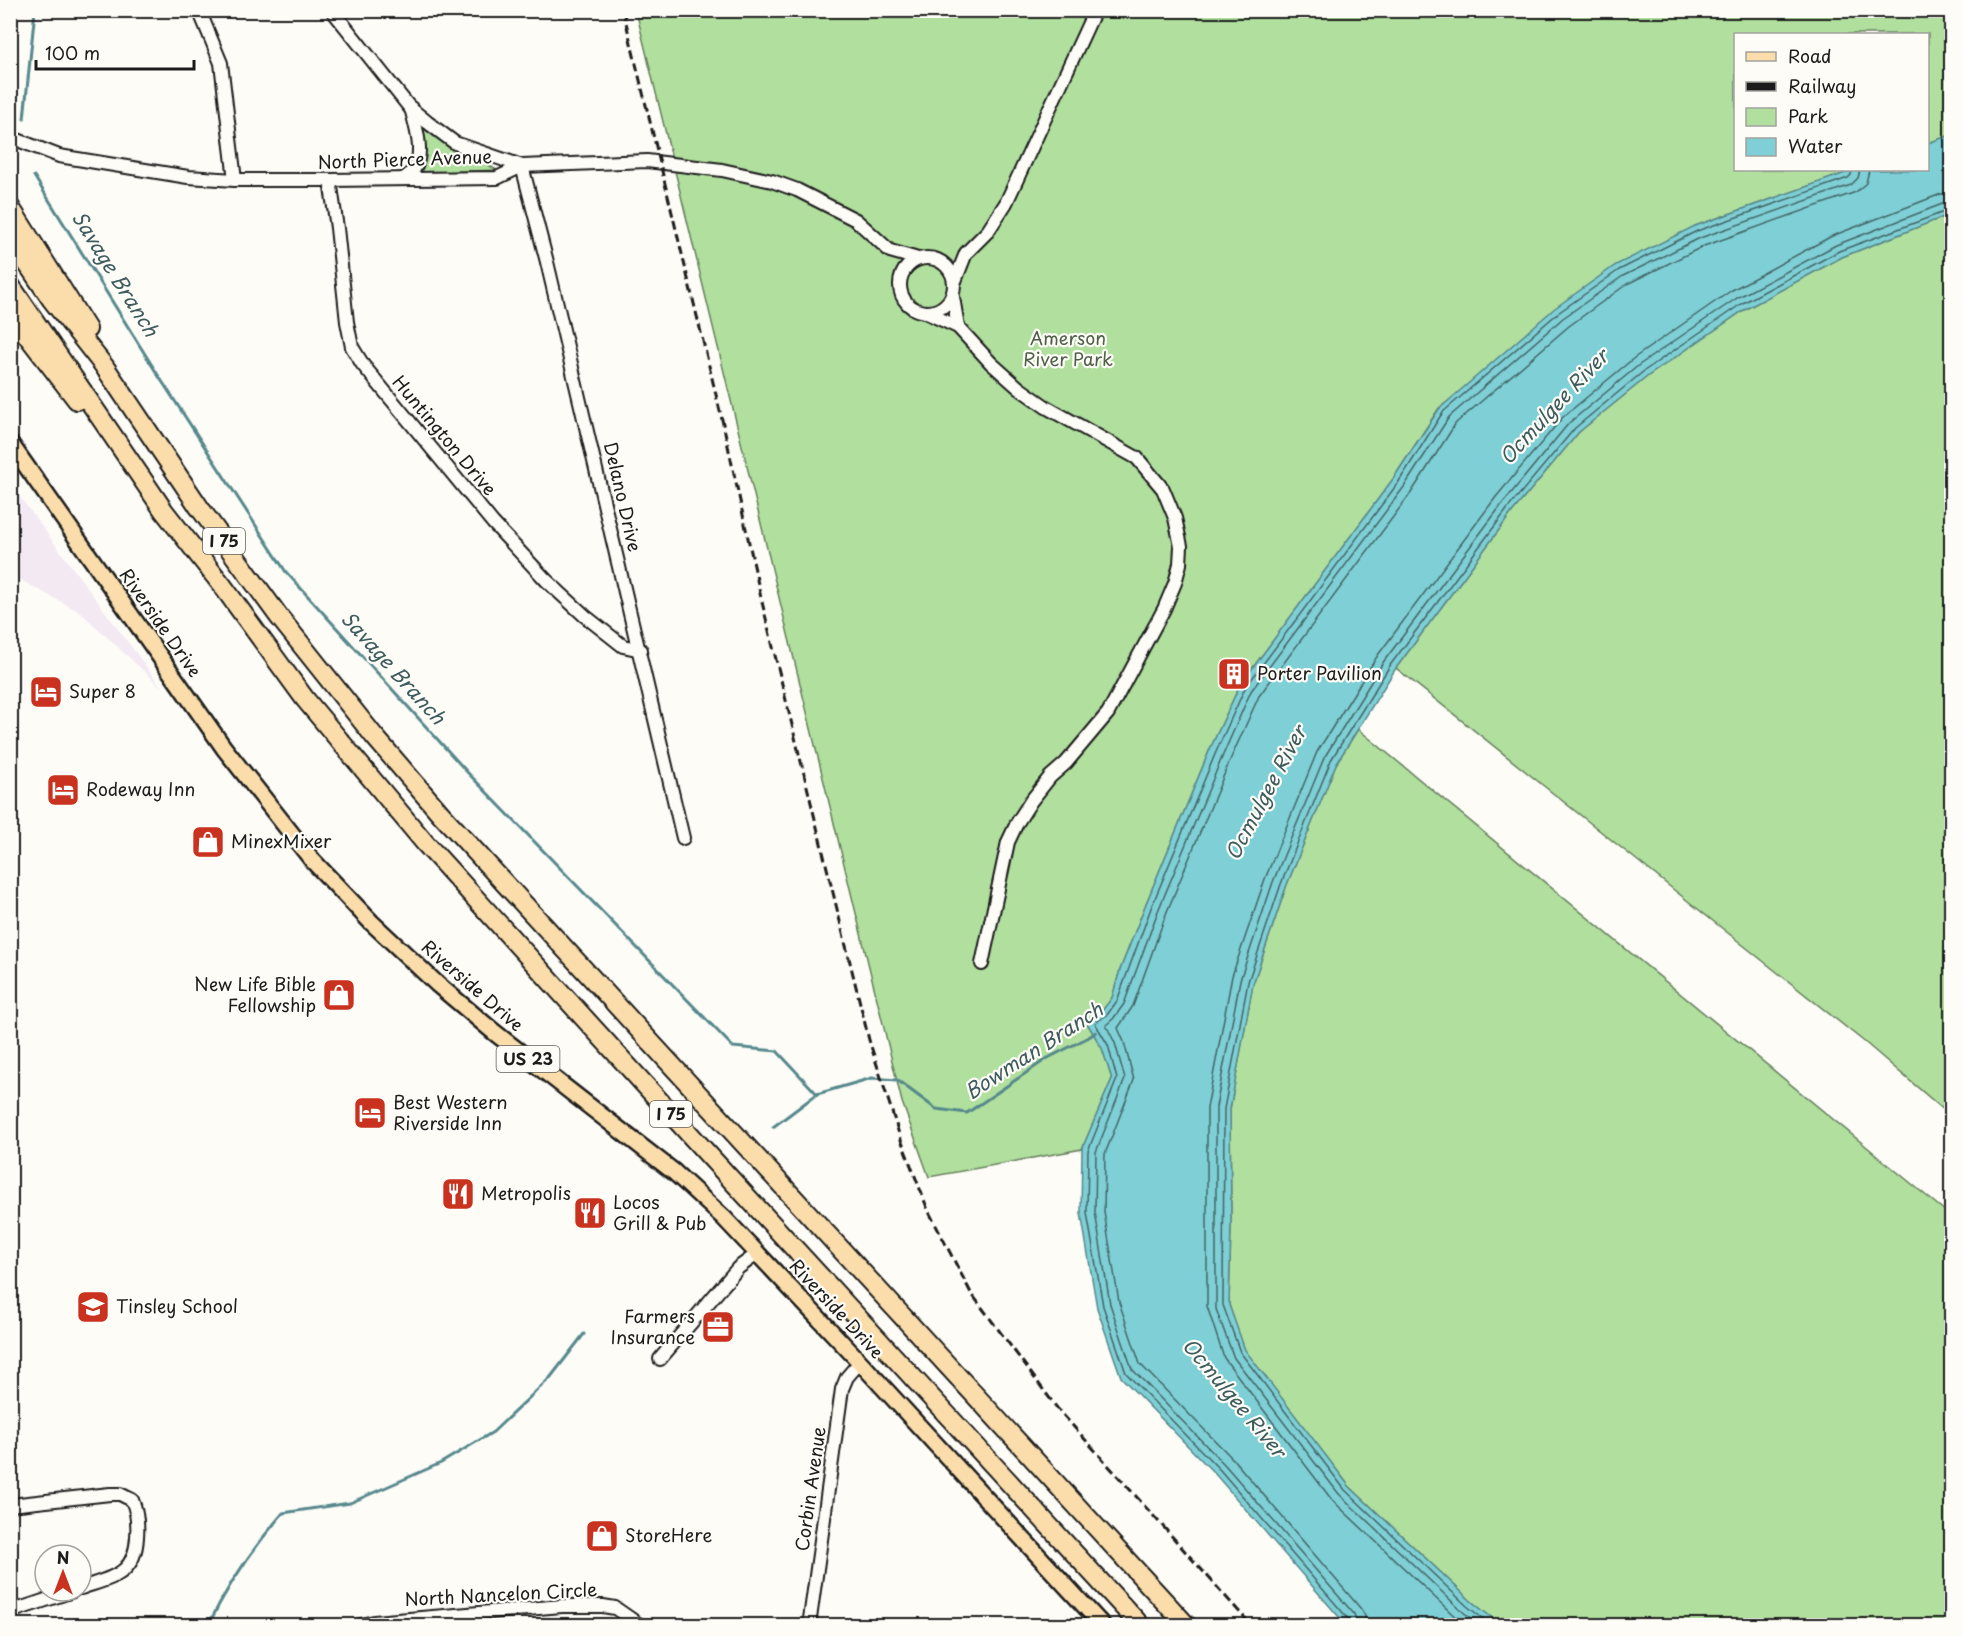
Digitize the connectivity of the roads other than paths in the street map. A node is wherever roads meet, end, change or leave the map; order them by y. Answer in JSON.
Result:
{"nodes":[{"id":1,"x":200,"y":10,"type":"edge"},
{"id":2,"x":332,"y":10,"type":"edge"},
{"id":3,"x":1095,"y":10,"type":"edge"},
{"id":4,"x":410,"y":108,"type":"junction"},
{"id":5,"x":10,"y":137,"type":"edge"},
{"id":6,"x":522,"y":166,"type":"junction"},
{"id":7,"x":235,"y":180,"type":"junction"},
{"id":8,"x":330,"y":180,"type":"junction"},
{"id":9,"x":402,"y":180,"type":"junction"},
{"id":10,"x":10,"y":207,"type":"edge"},
{"id":11,"x":10,"y":238,"type":"edge"},
{"id":12,"x":890,"y":251,"type":"junction"},
{"id":13,"x":966,"y":253,"type":"junction"},
{"id":14,"x":918,"y":259,"type":"junction"},
{"id":15,"x":937,"y":259,"type":"junction"},
{"id":16,"x":955,"y":280,"type":"junction"},
{"id":17,"x":899,"y":284,"type":"junction"},
{"id":18,"x":10,"y":285,"type":"edge"},
{"id":19,"x":953,"y":297,"type":"junction"},
{"id":20,"x":10,"y":313,"type":"edge"},
{"id":21,"x":927,"y":313,"type":"junction"},
{"id":22,"x":958,"y":327,"type":"junction"},
{"id":23,"x":104,"y":366,"type":"junction"},
{"id":24,"x":10,"y":443,"type":"edge"},
{"id":25,"x":133,"y":467,"type":"junction"},
{"id":26,"x":640,"y":650,"type":"junction"},
{"id":27,"x":683,"y":838,"type":"dead end"},
{"id":28,"x":982,"y":964,"type":"dead end"},
{"id":29,"x":757,"y":1254,"type":"junction"},
{"id":30,"x":660,"y":1359,"type":"dead end"},
{"id":31,"x":860,"y":1362,"type":"junction"},
{"id":32,"x":10,"y":1505,"type":"edge"},
{"id":33,"x":93,"y":1583,"type":"edge"},
{"id":34,"x":37,"y":1603,"type":"edge"},
{"id":35,"x":10,"y":1612,"type":"edge"},
{"id":36,"x":357,"y":1626,"type":"edge"},
{"id":37,"x":641,"y":1626,"type":"edge"},
{"id":38,"x":809,"y":1626,"type":"edge"},
{"id":39,"x":1102,"y":1626,"type":"edge"},
{"id":40,"x":1142,"y":1626,"type":"edge"},
{"id":41,"x":1187,"y":1626,"type":"edge"}],
"edges":[{"from":1,"to":7,"type":"street"},
{"from":2,"to":4,"type":"street"},
{"from":3,"to":13,"type":"street"},
{"from":4,"to":6,"type":"street"},
{"from":4,"to":9,"type":"street"},
{"from":5,"to":7,"type":"street","name":"North Pierce Avenue"},
{"from":6,"to":9,"type":"street","name":"North Pierce Avenue"},
{"from":6,"to":12,"type":"street","name":"North Pierce Avenue"},
{"from":6,"to":26,"type":"street","name":"Delano Drive"},
{"from":7,"to":8,"type":"street","name":"North Pierce Avenue"},
{"from":8,"to":9,"type":"street","name":"North Pierce Avenue"},
{"from":8,"to":26,"type":"street","name":"Huntington Drive"},
{"from":10,"to":23,"type":"highway"},
{"from":11,"to":23,"type":"highway","number":"I 75"},
{"from":12,"to":14,"type":"street","name":"North Pierce Avenue"},
{"from":12,"to":17,"type":"street"},
{"from":13,"to":15,"type":"street"},
{"from":13,"to":16,"type":"street"},
{"from":14,"to":15,"type":"street"},
{"from":14,"to":17,"type":"street"},
{"from":15,"to":16,"type":"street"},
{"from":16,"to":19,"type":"street"},
{"from":17,"to":21,"type":"street"},
{"from":18,"to":25,"type":"highway","number":"I 75"},
{"from":19,"to":21,"type":"street"},
{"from":19,"to":22,"type":"street"},
{"from":20,"to":25,"type":"highway"},
{"from":21,"to":22,"type":"street"},
{"from":22,"to":28,"type":"street"},
{"from":23,"to":41,"type":"highway","number":"I 75"},
{"from":24,"to":29,"type":"main road","name":"Riverside Drive","number":"US 23"},
{"from":25,"to":40,"type":"highway","number":"I 75"},
{"from":26,"to":27,"type":"street","name":"Delano Drive"},
{"from":29,"to":30,"type":"street"},
{"from":29,"to":31,"type":"main road","name":"Riverside Drive","number":"US 23"},
{"from":31,"to":38,"type":"street","name":"Corbin Avenue"},
{"from":31,"to":39,"type":"main road","name":"Riverside Drive","number":"US 23"},
{"from":32,"to":33,"type":"street"},
{"from":34,"to":35,"type":"street"},
{"from":36,"to":37,"type":"street","name":"North Nancelon Circle"}]}
